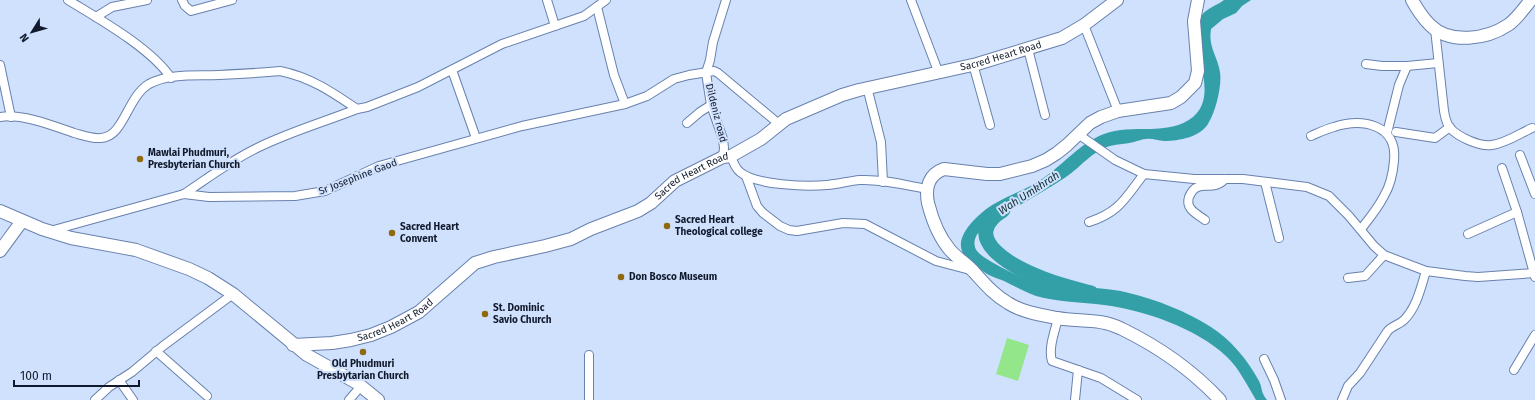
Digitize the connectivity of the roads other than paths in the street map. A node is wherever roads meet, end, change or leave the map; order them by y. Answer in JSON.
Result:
{"nodes":[{"id":1,"x":68,"y":0,"type":"edge"},
{"id":2,"x":147,"y":0,"type":"edge"},
{"id":3,"x":182,"y":0,"type":"edge"},
{"id":4,"x":232,"y":0,"type":"edge"},
{"id":5,"x":546,"y":0,"type":"edge"},
{"id":6,"x":606,"y":0,"type":"edge"},
{"id":7,"x":726,"y":0,"type":"edge"},
{"id":8,"x":912,"y":0,"type":"edge"},
{"id":9,"x":1117,"y":0,"type":"edge"},
{"id":10,"x":1198,"y":0,"type":"edge"},
{"id":11,"x":1412,"y":0,"type":"edge"},
{"id":12,"x":1531,"y":0,"type":"edge"},
{"id":13,"x":597,"y":7,"type":"junction"},
{"id":14,"x":96,"y":17,"type":"junction"},
{"id":15,"x":1084,"y":25,"type":"junction"},
{"id":16,"x":555,"y":26,"type":"junction"},
{"id":17,"x":1435,"y":29,"type":"junction"},
{"id":18,"x":1028,"y":49,"type":"junction"},
{"id":19,"x":1438,"y":63,"type":"junction"},
{"id":20,"x":973,"y":64,"type":"junction"},
{"id":21,"x":1366,"y":64,"type":"dead end"},
{"id":22,"x":0,"y":65,"type":"edge"},
{"id":23,"x":1407,"y":66,"type":"junction"},
{"id":24,"x":452,"y":70,"type":"junction"},
{"id":25,"x":938,"y":71,"type":"junction"},
{"id":26,"x":706,"y":73,"type":"junction"},
{"id":27,"x":171,"y":78,"type":"junction"},
{"id":28,"x":867,"y":88,"type":"junction"},
{"id":29,"x":625,"y":104,"type":"junction"},
{"id":30,"x":711,"y":105,"type":"junction"},
{"id":31,"x":357,"y":109,"type":"junction"},
{"id":32,"x":1118,"y":111,"type":"junction"},
{"id":33,"x":1045,"y":115,"type":"dead end"},
{"id":34,"x":0,"y":117,"type":"edge"},
{"id":35,"x":11,"y":117,"type":"junction"},
{"id":36,"x":687,"y":123,"type":"dead end"},
{"id":37,"x":779,"y":124,"type":"junction"},
{"id":38,"x":990,"y":125,"type":"dead end"},
{"id":39,"x":1450,"y":128,"type":"junction"},
{"id":40,"x":1532,"y":128,"type":"dead end"},
{"id":41,"x":1396,"y":132,"type":"dead end"},
{"id":42,"x":1387,"y":133,"type":"junction"},
{"id":43,"x":1311,"y":136,"type":"dead end"},
{"id":44,"x":1082,"y":137,"type":"junction"},
{"id":45,"x":476,"y":138,"type":"junction"},
{"id":46,"x":1520,"y":155,"type":"dead end"},
{"id":47,"x":727,"y":157,"type":"junction"},
{"id":48,"x":1502,"y":168,"type":"dead end"},
{"id":49,"x":1144,"y":174,"type":"junction"},
{"id":50,"x":746,"y":176,"type":"junction"},
{"id":51,"x":1225,"y":179,"type":"junction"},
{"id":52,"x":883,"y":182,"type":"junction"},
{"id":53,"x":1265,"y":182,"type":"junction"},
{"id":54,"x":927,"y":188,"type":"junction"},
{"id":55,"x":184,"y":194,"type":"junction"},
{"id":56,"x":1535,"y":194,"type":"edge"},
{"id":57,"x":0,"y":211,"type":"edge"},
{"id":58,"x":1517,"y":212,"type":"junction"},
{"id":59,"x":1205,"y":220,"type":"dead end"},
{"id":60,"x":22,"y":221,"type":"junction"},
{"id":61,"x":1089,"y":222,"type":"dead end"},
{"id":62,"x":1361,"y":229,"type":"junction"},
{"id":63,"x":50,"y":232,"type":"junction"},
{"id":64,"x":1468,"y":234,"type":"dead end"},
{"id":65,"x":1279,"y":238,"type":"dead end"},
{"id":66,"x":5,"y":240,"type":"edge"},
{"id":67,"x":0,"y":251,"type":"edge"},
{"id":68,"x":1384,"y":255,"type":"junction"},
{"id":69,"x":1426,"y":270,"type":"junction"},
{"id":70,"x":973,"y":271,"type":"junction"},
{"id":71,"x":1534,"y":275,"type":"edge"},
{"id":72,"x":1348,"y":278,"type":"dead end"},
{"id":73,"x":233,"y":294,"type":"junction"},
{"id":74,"x":1058,"y":318,"type":"junction"},
{"id":75,"x":1535,"y":335,"type":"edge"},
{"id":76,"x":293,"y":345,"type":"junction"},
{"id":77,"x":156,"y":351,"type":"junction"},
{"id":78,"x":589,"y":355,"type":"dead end"},
{"id":79,"x":1264,"y":360,"type":"dead end"},
{"id":80,"x":1078,"y":370,"type":"junction"},
{"id":81,"x":1514,"y":370,"type":"dead end"},
{"id":82,"x":119,"y":380,"type":"junction"},
{"id":83,"x":361,"y":386,"type":"junction"},
{"id":84,"x":207,"y":396,"type":"dead end"},
{"id":85,"x":95,"y":400,"type":"edge"},
{"id":86,"x":132,"y":400,"type":"edge"},
{"id":87,"x":349,"y":400,"type":"edge"},
{"id":88,"x":378,"y":400,"type":"edge"},
{"id":89,"x":589,"y":400,"type":"edge"},
{"id":90,"x":1075,"y":400,"type":"edge"},
{"id":91,"x":1137,"y":400,"type":"edge"},
{"id":92,"x":1220,"y":400,"type":"edge"},
{"id":93,"x":1281,"y":400,"type":"edge"},
{"id":94,"x":1342,"y":400,"type":"edge"}],
"edges":[{"from":1,"to":14,"type":"street"},
{"from":2,"to":14,"type":"street"},
{"from":3,"to":4,"type":"street"},
{"from":5,"to":16,"type":"street"},
{"from":6,"to":13,"type":"street"},
{"from":7,"to":26,"type":"street","name":"Dildeniz road"},
{"from":8,"to":25,"type":"street"},
{"from":9,"to":15,"type":"street","name":"Sacred Heart Road"},
{"from":10,"to":32,"type":"street"},
{"from":11,"to":17,"type":"street"},
{"from":12,"to":17,"type":"street"},
{"from":13,"to":16,"type":"street"},
{"from":13,"to":29,"type":"street"},
{"from":14,"to":27,"type":"street"},
{"from":15,"to":18,"type":"street","name":"Sacred Heart Road"},
{"from":15,"to":32,"type":"street"},
{"from":16,"to":24,"type":"street"},
{"from":17,"to":19,"type":"street"},
{"from":18,"to":20,"type":"street","name":"Sacred Heart Road"},
{"from":18,"to":33,"type":"street"},
{"from":19,"to":23,"type":"street"},
{"from":19,"to":39,"type":"street"},
{"from":20,"to":25,"type":"street","name":"Sacred Heart Road"},
{"from":20,"to":38,"type":"street"},
{"from":21,"to":23,"type":"street"},
{"from":22,"to":35,"type":"street"},
{"from":23,"to":42,"type":"street"},
{"from":24,"to":31,"type":"street"},
{"from":24,"to":45,"type":"street"},
{"from":25,"to":28,"type":"street","name":"Sacred Heart Road"},
{"from":26,"to":29,"type":"street","name":"Sr Josephine Gaod"},
{"from":26,"to":30,"type":"street","name":"Dildeniz road"},
{"from":26,"to":37,"type":"street"},
{"from":27,"to":31,"type":"street"},
{"from":27,"to":35,"type":"street"},
{"from":28,"to":37,"type":"street","name":"Sacred Heart Road"},
{"from":28,"to":52,"type":"street"},
{"from":29,"to":45,"type":"street","name":"Sr Josephine Gaod"},
{"from":30,"to":36,"type":"street"},
{"from":30,"to":47,"type":"street","name":"Dildeniz road"},
{"from":31,"to":55,"type":"street"},
{"from":32,"to":44,"type":"street"},
{"from":34,"to":35,"type":"street"},
{"from":37,"to":47,"type":"street","name":"Sacred Heart Road"},
{"from":39,"to":40,"type":"street"},
{"from":39,"to":41,"type":"street"},
{"from":42,"to":43,"type":"street"},
{"from":42,"to":62,"type":"street"},
{"from":44,"to":49,"type":"street"},
{"from":44,"to":54,"type":"street"},
{"from":45,"to":55,"type":"street","name":"Sr Josephine Gaod"},
{"from":46,"to":56,"type":"street"},
{"from":47,"to":50,"type":"street"},
{"from":47,"to":76,"type":"street","name":"Sacred Heart Road"},
{"from":48,"to":58,"type":"street"},
{"from":49,"to":51,"type":"street"},
{"from":49,"to":61,"type":"street"},
{"from":50,"to":52,"type":"street"},
{"from":50,"to":70,"type":"street"},
{"from":51,"to":53,"type":"street"},
{"from":51,"to":59,"type":"street"},
{"from":52,"to":54,"type":"street"},
{"from":53,"to":62,"type":"street"},
{"from":53,"to":65,"type":"street"},
{"from":54,"to":70,"type":"street"},
{"from":55,"to":63,"type":"street","name":"Sr Josephine Gaod"},
{"from":57,"to":60,"type":"street"},
{"from":58,"to":64,"type":"street"},
{"from":58,"to":71,"type":"street"},
{"from":60,"to":63,"type":"street"},
{"from":60,"to":66,"type":"street"},
{"from":62,"to":68,"type":"street"},
{"from":63,"to":73,"type":"street"},
{"from":66,"to":67,"type":"street"},
{"from":68,"to":69,"type":"street"},
{"from":68,"to":72,"type":"street"},
{"from":69,"to":71,"type":"street"},
{"from":69,"to":94,"type":"street"},
{"from":70,"to":74,"type":"street"},
{"from":73,"to":76,"type":"street"},
{"from":73,"to":77,"type":"street"},
{"from":74,"to":80,"type":"street"},
{"from":74,"to":92,"type":"street"},
{"from":75,"to":81,"type":"street"},
{"from":76,"to":83,"type":"street"},
{"from":77,"to":82,"type":"street"},
{"from":77,"to":84,"type":"street"},
{"from":78,"to":89,"type":"street"},
{"from":79,"to":93,"type":"street"},
{"from":80,"to":90,"type":"street"},
{"from":80,"to":91,"type":"street"},
{"from":82,"to":85,"type":"street"},
{"from":82,"to":86,"type":"street"},
{"from":83,"to":87,"type":"street"},
{"from":83,"to":88,"type":"street"}]}
